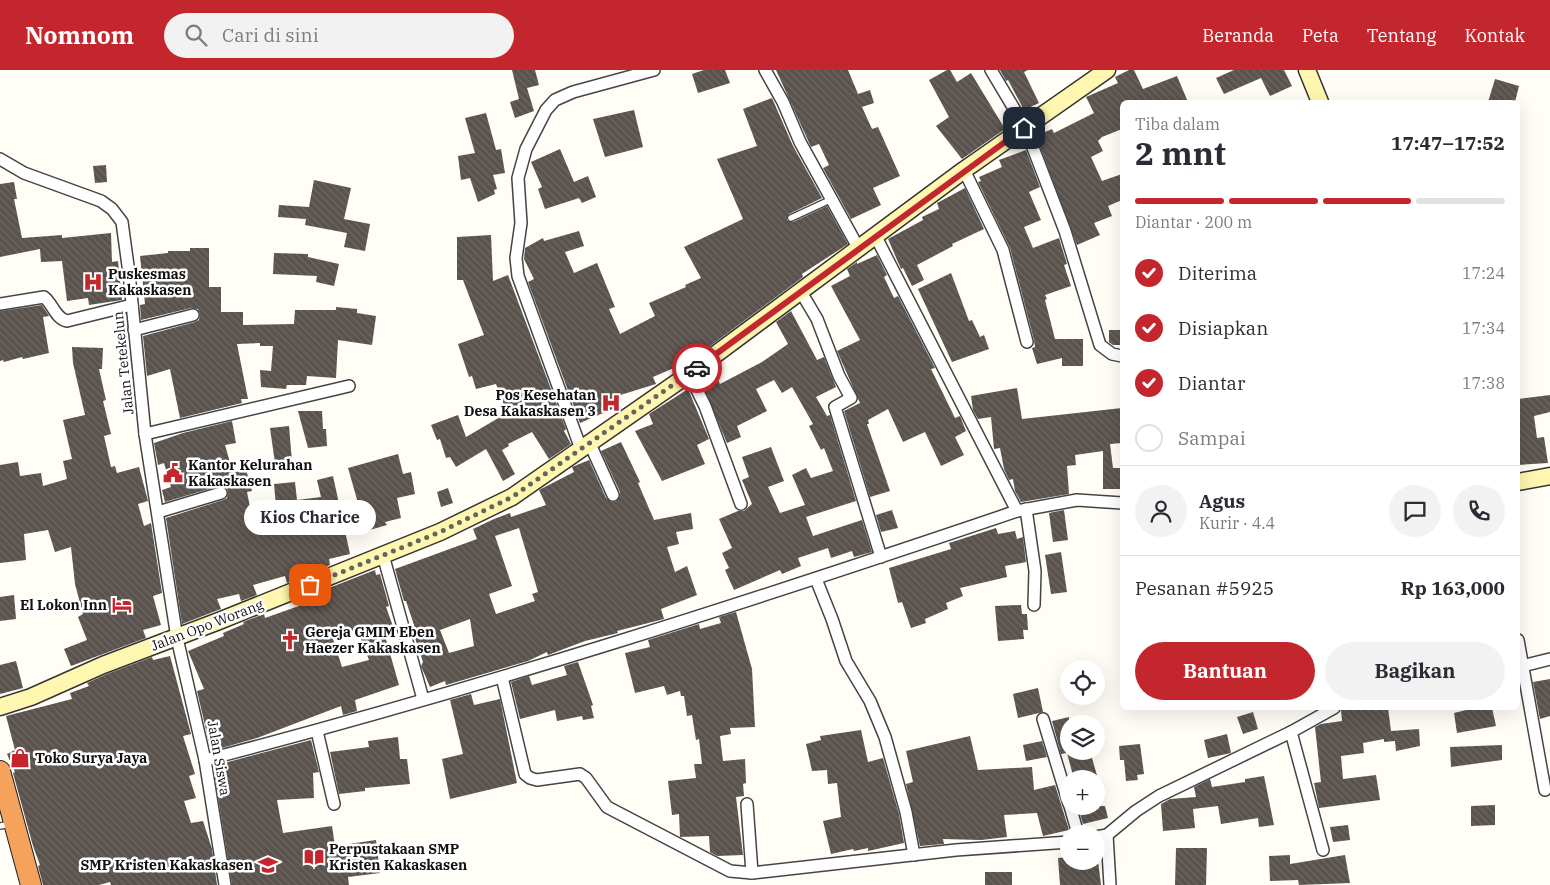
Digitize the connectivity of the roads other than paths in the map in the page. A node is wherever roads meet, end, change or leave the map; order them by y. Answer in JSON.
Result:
{"nodes":[{"id":1,"x":654,"y":70,"type":"edge"},
{"id":2,"x":765,"y":70,"type":"edge"},
{"id":3,"x":991,"y":70,"type":"edge"},
{"id":4,"x":1107,"y":70,"type":"edge"},
{"id":5,"x":1307,"y":70,"type":"edge"},
{"id":6,"x":1319,"y":100,"type":"edge"},
{"id":7,"x":1024,"y":128,"type":"junction"},
{"id":8,"x":0,"y":159,"type":"edge"},
{"id":9,"x":964,"y":170,"type":"junction"},
{"id":10,"x":832,"y":199,"type":"junction"},
{"id":11,"x":791,"y":218,"type":"dead end"},
{"id":12,"x":876,"y":237,"type":"junction"},
{"id":13,"x":859,"y":249,"type":"junction"},
{"id":14,"x":801,"y":292,"type":"junction"},
{"id":15,"x":0,"y":304,"type":"edge"},
{"id":16,"x":132,"y":305,"type":"junction"},
{"id":17,"x":193,"y":315,"type":"dead end"},
{"id":18,"x":134,"y":330,"type":"junction"},
{"id":19,"x":1027,"y":342,"type":"dead end"},
{"id":20,"x":1120,"y":356,"type":"edge"},
{"id":21,"x":689,"y":374,"type":"junction"},
{"id":22,"x":349,"y":386,"type":"dead end"},
{"id":23,"x":145,"y":434,"type":"junction"},
{"id":24,"x":586,"y":447,"type":"junction"},
{"id":25,"x":1550,"y":476,"type":"edge"},
{"id":26,"x":1520,"y":482,"type":"edge"},
{"id":27,"x":220,"y":493,"type":"dead end"},
{"id":28,"x":613,"y":495,"type":"dead end"},
{"id":29,"x":1120,"y":503,"type":"edge"},
{"id":30,"x":741,"y":504,"type":"dead end"},
{"id":31,"x":1022,"y":510,"type":"junction"},
{"id":32,"x":158,"y":512,"type":"junction"},
{"id":33,"x":383,"y":555,"type":"junction"},
{"id":34,"x":881,"y":557,"type":"junction"},
{"id":35,"x":816,"y":579,"type":"junction"},
{"id":36,"x":1034,"y":605,"type":"dead end"},
{"id":37,"x":177,"y":638,"type":"junction"},
{"id":38,"x":1550,"y":659,"type":"edge"},
{"id":39,"x":1520,"y":667,"type":"edge"},
{"id":40,"x":502,"y":677,"type":"junction"},
{"id":41,"x":423,"y":699,"type":"junction"},
{"id":42,"x":0,"y":707,"type":"edge"},
{"id":43,"x":1327,"y":710,"type":"edge"},
{"id":44,"x":1043,"y":720,"type":"dead end"},
{"id":45,"x":317,"y":731,"type":"junction"},
{"id":46,"x":1291,"y":732,"type":"junction"},
{"id":47,"x":205,"y":760,"type":"junction"},
{"id":48,"x":0,"y":771,"type":"edge"},
{"id":49,"x":1060,"y":776,"type":"edge"},
{"id":50,"x":1545,"y":790,"type":"dead end"},
{"id":51,"x":334,"y":804,"type":"dead end"},
{"id":52,"x":746,"y":804,"type":"dead end"},
{"id":53,"x":7,"y":825,"type":"edge"},
{"id":54,"x":1105,"y":834,"type":"edge"},
{"id":55,"x":1060,"y":843,"type":"edge"},
{"id":56,"x":1323,"y":850,"type":"dead end"},
{"id":57,"x":914,"y":854,"type":"junction"},
{"id":58,"x":1105,"y":854,"type":"edge"},
{"id":59,"x":752,"y":873,"type":"junction"},
{"id":60,"x":30,"y":885,"type":"edge"},
{"id":61,"x":224,"y":885,"type":"edge"},
{"id":62,"x":1110,"y":885,"type":"edge"}],
"edges":[{"from":1,"to":24,"type":"street"},
{"from":2,"to":10,"type":"street"},
{"from":3,"to":7,"type":"street"},
{"from":4,"to":7,"type":"street","name":"Jalan Opo Worang"},
{"from":5,"to":6,"type":"street"},
{"from":7,"to":9,"type":"street","name":"Jalan Opo Worang"},
{"from":7,"to":20,"type":"street"},
{"from":8,"to":16,"type":"street","name":"Jalan Tetekelun"},
{"from":9,"to":12,"type":"street","name":"Jalan Opo Worang"},
{"from":9,"to":19,"type":"street"},
{"from":10,"to":11,"type":"lane"},
{"from":10,"to":13,"type":"street"},
{"from":12,"to":13,"type":"street","name":"Jalan Opo Worang"},
{"from":12,"to":31,"type":"street"},
{"from":13,"to":14,"type":"street","name":"Jalan Opo Worang"},
{"from":14,"to":21,"type":"street","name":"Jalan Opo Worang"},
{"from":14,"to":34,"type":"street"},
{"from":15,"to":16,"type":"street"},
{"from":16,"to":18,"type":"street","name":"Jalan Tetekelun"},
{"from":17,"to":18,"type":"street"},
{"from":18,"to":23,"type":"street","name":"Jalan Tetekelun"},
{"from":21,"to":24,"type":"street","name":"Jalan Opo Worang"},
{"from":21,"to":30,"type":"street"},
{"from":22,"to":23,"type":"street"},
{"from":23,"to":32,"type":"street","name":"Jalan Tetekelun"},
{"from":24,"to":28,"type":"street"},
{"from":24,"to":33,"type":"street","name":"Jalan Opo Worang"},
{"from":25,"to":26,"type":"street"},
{"from":27,"to":32,"type":"street"},
{"from":29,"to":31,"type":"street"},
{"from":31,"to":34,"type":"street"},
{"from":31,"to":36,"type":"street"},
{"from":32,"to":37,"type":"street","name":"Jalan Tetekelun"},
{"from":33,"to":37,"type":"street","name":"Jalan Opo Worang"},
{"from":33,"to":41,"type":"street"},
{"from":34,"to":35,"type":"street"},
{"from":35,"to":40,"type":"street"},
{"from":35,"to":57,"type":"street"},
{"from":37,"to":42,"type":"street","name":"Jalan Opo Worang"},
{"from":37,"to":47,"type":"street","name":"Jalan Siswa"},
{"from":38,"to":39,"type":"street"},
{"from":39,"to":50,"type":"street"},
{"from":40,"to":41,"type":"street"},
{"from":40,"to":59,"type":"street"},
{"from":41,"to":45,"type":"street"},
{"from":43,"to":46,"type":"street"},
{"from":44,"to":49,"type":"street"},
{"from":45,"to":47,"type":"street"},
{"from":45,"to":51,"type":"street"},
{"from":46,"to":54,"type":"street"},
{"from":46,"to":56,"type":"street"},
{"from":47,"to":61,"type":"street","name":"Jalan Siswa"},
{"from":48,"to":53,"type":"highway"},
{"from":52,"to":59,"type":"street"},
{"from":53,"to":60,"type":"highway"},
{"from":55,"to":57,"type":"street"},
{"from":57,"to":59,"type":"street"},
{"from":58,"to":62,"type":"street"}]}
